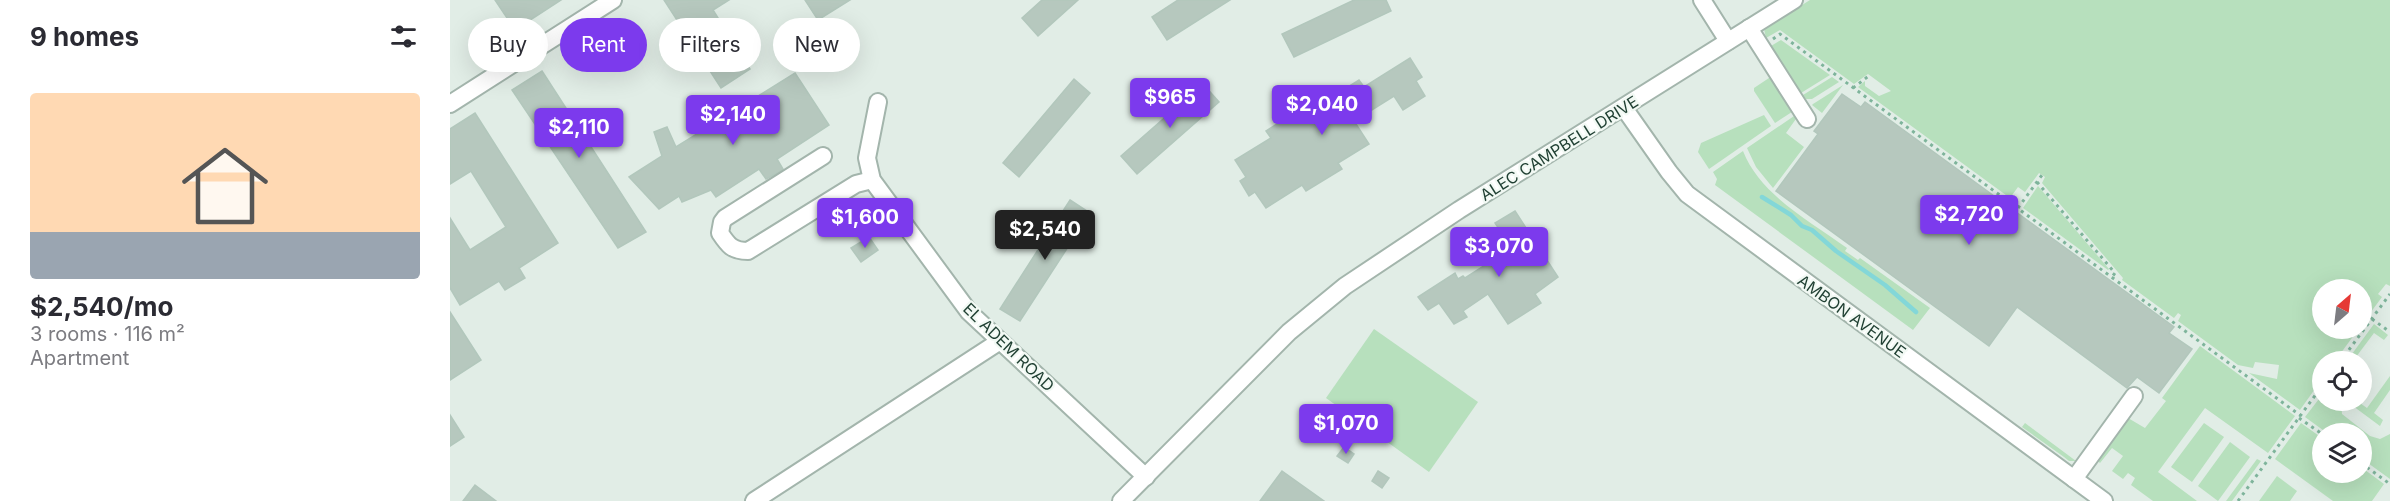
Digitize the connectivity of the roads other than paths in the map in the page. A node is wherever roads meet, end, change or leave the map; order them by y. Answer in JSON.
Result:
{"nodes":[{"id":1,"x":613,"y":0,"type":"edge"},
{"id":2,"x":1702,"y":0,"type":"edge"},
{"id":3,"x":1794,"y":0,"type":"edge"},
{"id":4,"x":592,"y":6,"type":"edge"},
{"id":5,"x":1749,"y":28,"type":"junction"},
{"id":6,"x":1728,"y":41,"type":"junction"},
{"id":7,"x":878,"y":102,"type":"dead end"},
{"id":8,"x":450,"y":104,"type":"edge"},
{"id":9,"x":1624,"y":108,"type":"junction"},
{"id":10,"x":1807,"y":119,"type":"dead end"},
{"id":11,"x":823,"y":156,"type":"dead end"},
{"id":12,"x":872,"y":180,"type":"junction"},
{"id":13,"x":1000,"y":341,"type":"junction"},
{"id":14,"x":2134,"y":396,"type":"dead end"},
{"id":15,"x":1146,"y":477,"type":"junction"},
{"id":16,"x":2074,"y":479,"type":"junction"},
{"id":17,"x":753,"y":501,"type":"edge"},
{"id":18,"x":1122,"y":501,"type":"edge"},
{"id":19,"x":2104,"y":501,"type":"edge"}],
"edges":[{"from":1,"to":4,"type":"street"},
{"from":2,"to":6,"type":"street"},
{"from":3,"to":5,"type":"street","name":"ALEC CAMPBELL DRIVE"},
{"from":4,"to":8,"type":"street"},
{"from":5,"to":6,"type":"street","name":"ALEC CAMPBELL DRIVE"},
{"from":5,"to":10,"type":"street"},
{"from":6,"to":9,"type":"street","name":"ALEC CAMPBELL DRIVE"},
{"from":7,"to":12,"type":"street","name":"EL ADEM ROAD"},
{"from":9,"to":15,"type":"street","name":"ALEC CAMPBELL DRIVE"},
{"from":9,"to":16,"type":"street","name":"AMBON AVENUE"},
{"from":11,"to":12,"type":"street"},
{"from":12,"to":13,"type":"street","name":"EL ADEM ROAD"},
{"from":13,"to":15,"type":"street","name":"EL ADEM ROAD"},
{"from":13,"to":17,"type":"street"},
{"from":14,"to":16,"type":"street"},
{"from":15,"to":18,"type":"street","name":"ALEC CAMPBELL DRIVE"},
{"from":16,"to":19,"type":"street","name":"AMBON AVENUE"}]}
